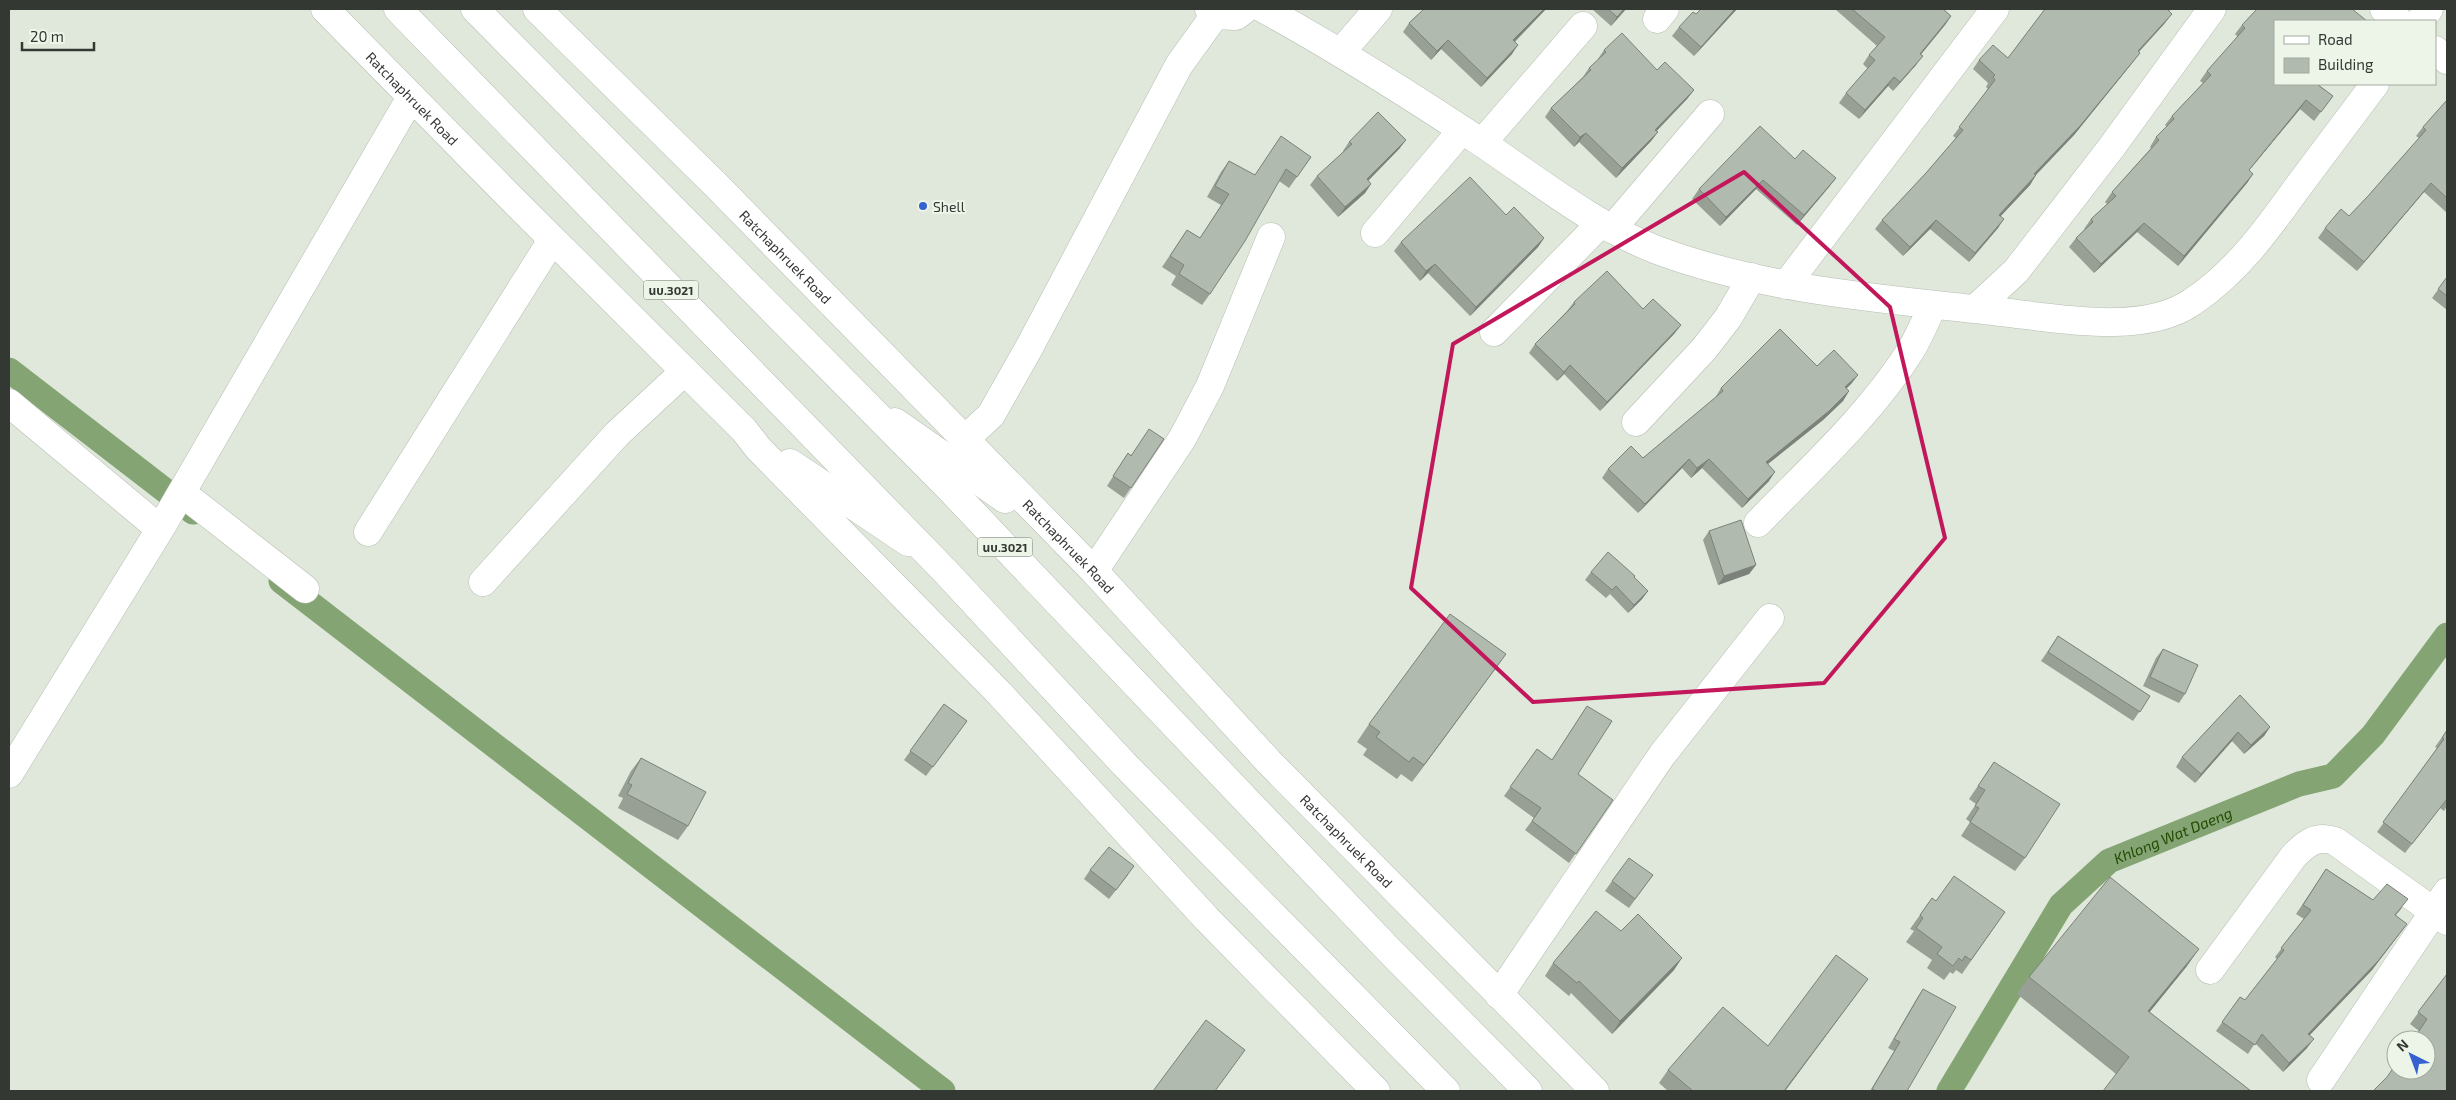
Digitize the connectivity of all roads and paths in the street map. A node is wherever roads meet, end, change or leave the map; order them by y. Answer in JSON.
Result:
{"nodes":[{"id":1,"x":325,"y":9,"type":"edge"},
{"id":2,"x":398,"y":9,"type":"edge"},
{"id":3,"x":475,"y":9,"type":"edge"},
{"id":4,"x":537,"y":9,"type":"edge"},
{"id":5,"x":1245,"y":9,"type":"edge"},
{"id":6,"x":1264,"y":9,"type":"edge"},
{"id":7,"x":1378,"y":9,"type":"edge"},
{"id":8,"x":1995,"y":9,"type":"edge"},
{"id":9,"x":2212,"y":9,"type":"edge"},
{"id":10,"x":2384,"y":9,"type":"edge"},
{"id":11,"x":2429,"y":9,"type":"edge"},
{"id":12,"x":1212,"y":12,"type":"edge"},
{"id":13,"x":2399,"y":20,"type":"edge"},
{"id":14,"x":2421,"y":20,"type":"edge"},
{"id":15,"x":1583,"y":26,"type":"dead end"},
{"id":16,"x":2436,"y":51,"type":"edge"},
{"id":17,"x":1341,"y":52,"type":"junction"},
{"id":18,"x":2447,"y":60,"type":"edge"},
{"id":19,"x":2374,"y":85,"type":"edge"},
{"id":20,"x":411,"y":97,"type":"junction"},
{"id":21,"x":1710,"y":114,"type":"dead end"},
{"id":22,"x":1472,"y":137,"type":"junction"},
{"id":23,"x":1607,"y":226,"type":"junction"},
{"id":24,"x":1375,"y":233,"type":"dead end"},
{"id":25,"x":1271,"y":236,"type":"dead end"},
{"id":26,"x":552,"y":240,"type":"junction"},
{"id":27,"x":1752,"y":277,"type":"junction"},
{"id":28,"x":1786,"y":284,"type":"junction"},
{"id":29,"x":1933,"y":305,"type":"junction"},
{"id":30,"x":1975,"y":309,"type":"junction"},
{"id":31,"x":1494,"y":332,"type":"dead end"},
{"id":32,"x":685,"y":371,"type":"junction"},
{"id":33,"x":862,"y":402,"type":"junction"},
{"id":34,"x":9,"y":403,"type":"edge"},
{"id":35,"x":1636,"y":422,"type":"dead end"},
{"id":36,"x":744,"y":430,"type":"junction"},
{"id":37,"x":964,"y":440,"type":"junction"},
{"id":38,"x":182,"y":493,"type":"junction"},
{"id":39,"x":1758,"y":523,"type":"dead end"},
{"id":40,"x":161,"y":528,"type":"junction"},
{"id":41,"x":368,"y":532,"type":"dead end"},
{"id":42,"x":1054,"y":532,"type":"junction"},
{"id":43,"x":945,"y":571,"type":"junction"},
{"id":44,"x":1094,"y":571,"type":"junction"},
{"id":45,"x":484,"y":582,"type":"dead end"},
{"id":46,"x":305,"y":589,"type":"dead end"},
{"id":47,"x":1770,"y":618,"type":"dead end"},
{"id":48,"x":9,"y":774,"type":"edge"},
{"id":49,"x":2443,"y":908,"type":"edge"},
{"id":50,"x":2210,"y":970,"type":"dead end"},
{"id":51,"x":1499,"y":995,"type":"junction"},
{"id":52,"x":2321,"y":1080,"type":"dead end"},
{"id":53,"x":1376,"y":1091,"type":"edge"},
{"id":54,"x":1446,"y":1091,"type":"edge"},
{"id":55,"x":1528,"y":1091,"type":"edge"},
{"id":56,"x":1594,"y":1091,"type":"edge"}],
"edges":[{"from":1,"to":20,"type":"street","name":"Ratchaphruek Road"},
{"from":2,"to":43,"type":"street","number":"นบ.3021"},
{"from":3,"to":33,"type":"street","number":"นบ.3021"},
{"from":4,"to":37,"type":"street","name":"Ratchaphruek Road","number":"นบ.3021"},
{"from":5,"to":12,"type":"street"},
{"from":6,"to":17,"type":"street"},
{"from":7,"to":17,"type":"street"},
{"from":8,"to":28,"type":"street"},
{"from":9,"to":30,"type":"street"},
{"from":10,"to":13,"type":"street"},
{"from":11,"to":14,"type":"street"},
{"from":12,"to":37,"type":"street"},
{"from":15,"to":22,"type":"street"},
{"from":16,"to":18,"type":"street"},
{"from":17,"to":22,"type":"street"},
{"from":19,"to":30,"type":"street"},
{"from":20,"to":26,"type":"street","name":"Ratchaphruek Road"},
{"from":20,"to":38,"type":"street"},
{"from":21,"to":23,"type":"street"},
{"from":22,"to":23,"type":"street"},
{"from":22,"to":24,"type":"street"},
{"from":23,"to":27,"type":"street"},
{"from":23,"to":31,"type":"street"},
{"from":25,"to":44,"type":"street"},
{"from":26,"to":32,"type":"street","name":"Ratchaphruek Road"},
{"from":26,"to":41,"type":"street"},
{"from":27,"to":28,"type":"street"},
{"from":27,"to":35,"type":"street"},
{"from":28,"to":29,"type":"street"},
{"from":29,"to":30,"type":"street"},
{"from":29,"to":39,"type":"street"},
{"from":32,"to":36,"type":"street","name":"Ratchaphruek Road"},
{"from":32,"to":45,"type":"street"},
{"from":33,"to":42,"type":"street"},
{"from":33,"to":55,"type":"street","number":"นบ.3021"},
{"from":34,"to":40,"type":"street"},
{"from":36,"to":43,"type":"street"},
{"from":36,"to":53,"type":"street","name":"Ratchaphruek Road"},
{"from":37,"to":42,"type":"street","name":"Ratchaphruek Road","number":"นบ.3021"},
{"from":38,"to":40,"type":"street"},
{"from":38,"to":46,"type":"street"},
{"from":40,"to":48,"type":"street"},
{"from":42,"to":44,"type":"street","name":"Ratchaphruek Road","number":"นบ.3021"},
{"from":43,"to":54,"type":"street","number":"นบ.3021"},
{"from":44,"to":51,"type":"street","name":"Ratchaphruek Road","number":"นบ.3021"},
{"from":47,"to":51,"type":"street"},
{"from":49,"to":50,"type":"street"},
{"from":49,"to":52,"type":"street"},
{"from":51,"to":56,"type":"street","name":"Ratchaphruek Road","number":"นบ.3021"}]}
